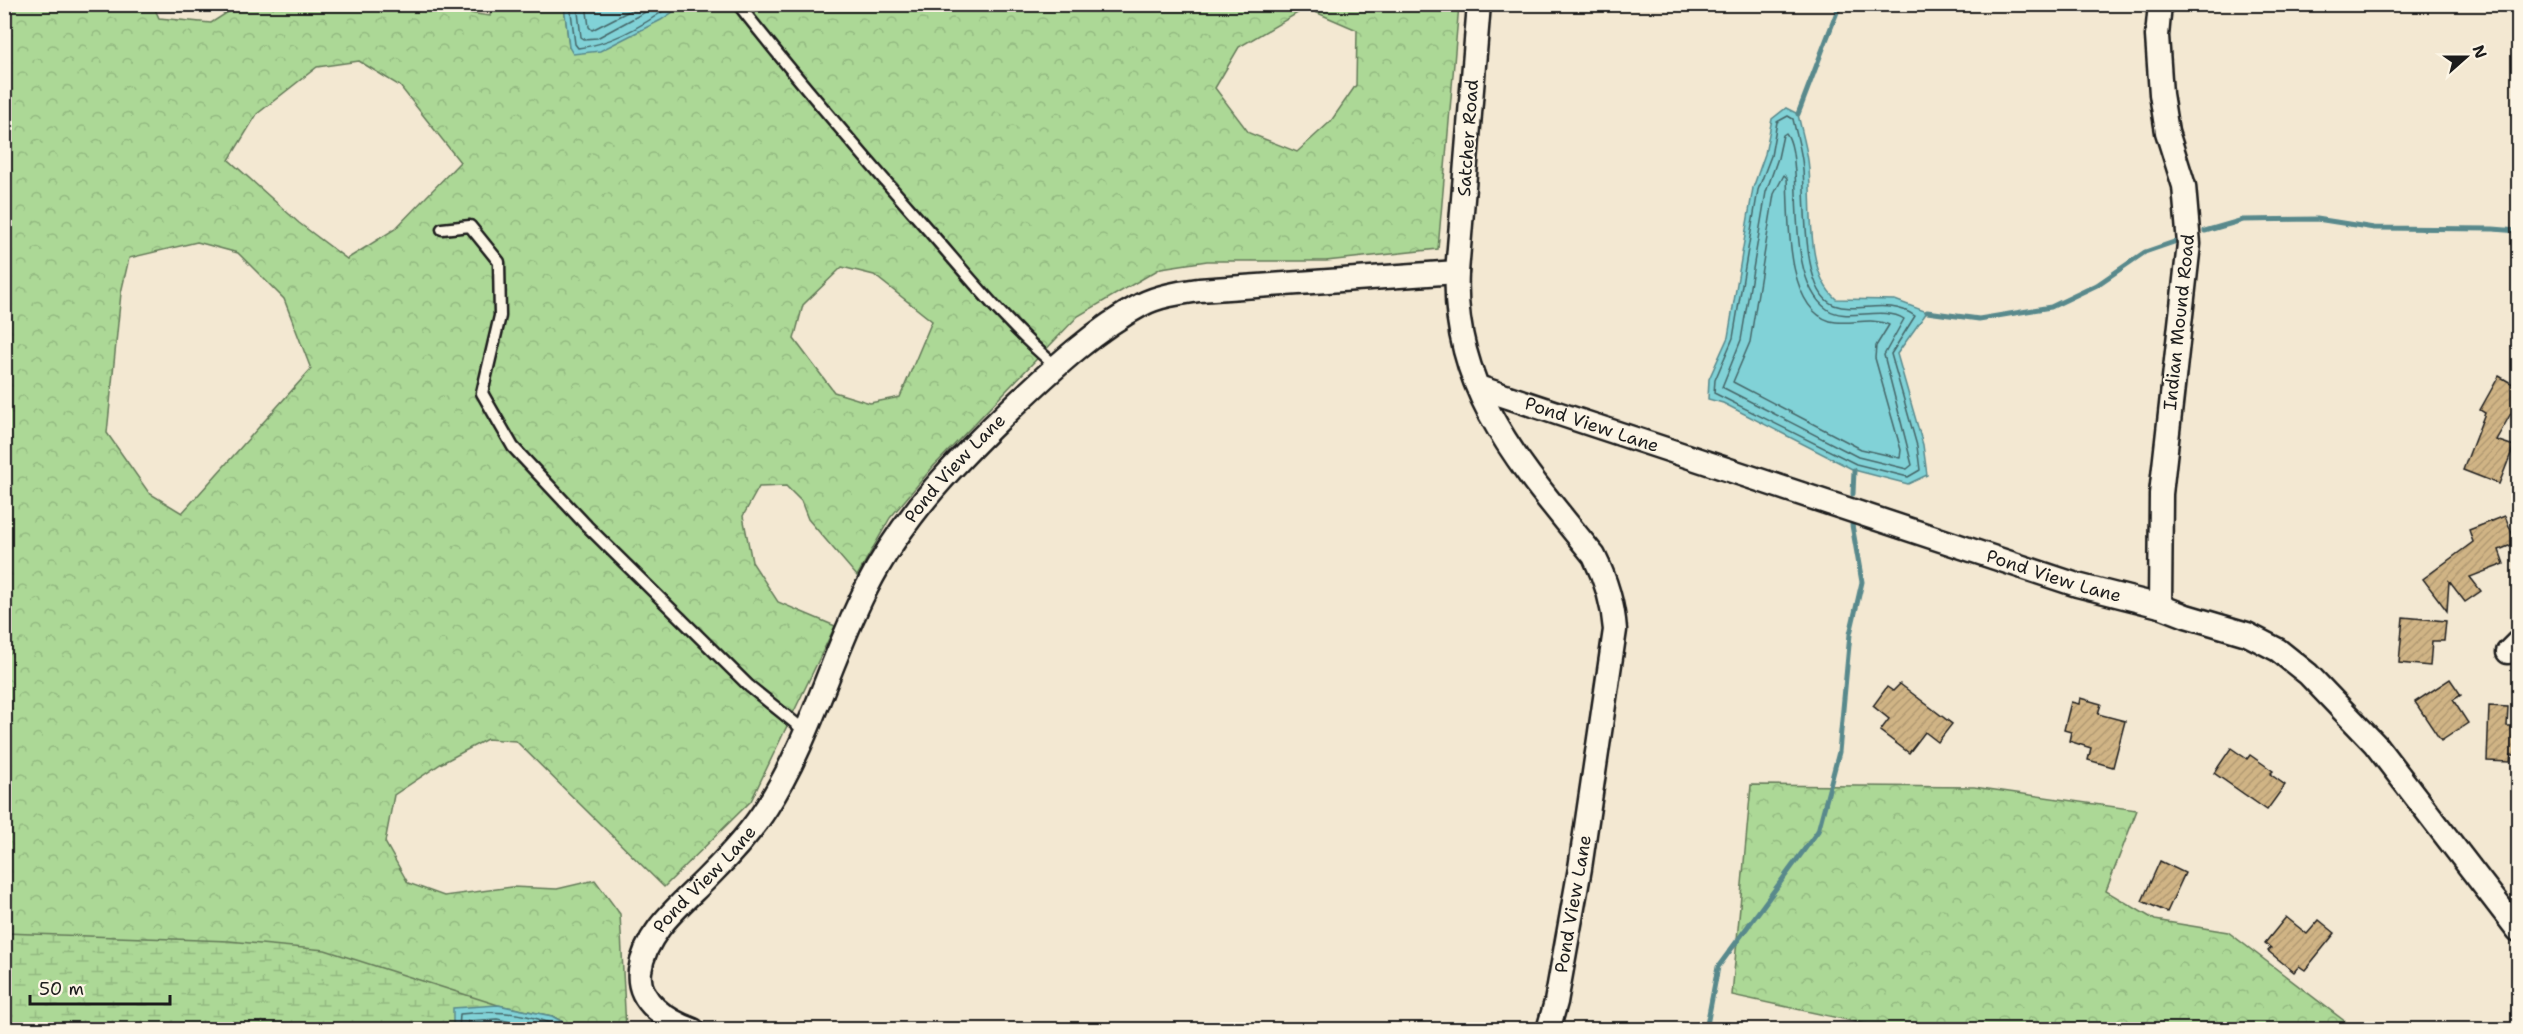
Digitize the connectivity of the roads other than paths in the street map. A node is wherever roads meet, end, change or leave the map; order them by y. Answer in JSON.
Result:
{"nodes":[{"id":1,"x":738,"y":4,"type":"edge"},
{"id":2,"x":1479,"y":4,"type":"edge"},
{"id":3,"x":2160,"y":4,"type":"edge"},
{"id":4,"x":442,"y":229,"type":"dead end"},
{"id":5,"x":1457,"y":272,"type":"junction"},
{"id":6,"x":1057,"y":367,"type":"junction"},
{"id":7,"x":1478,"y":387,"type":"junction"},
{"id":8,"x":2160,"y":606,"type":"junction"},
{"id":9,"x":805,"y":730,"type":"junction"},
{"id":10,"x":2518,"y":930,"type":"edge"},
{"id":11,"x":693,"y":1029,"type":"edge"},
{"id":12,"x":1548,"y":1029,"type":"edge"}],
"edges":[{"from":1,"to":6,"type":"lane"},
{"from":2,"to":5,"type":"street","name":"Satcher Road"},
{"from":3,"to":8,"type":"street","name":"Indian Mound Road"},
{"from":4,"to":9,"type":"lane"},
{"from":5,"to":6,"type":"street","name":"Pond View Lane"},
{"from":5,"to":7,"type":"street","name":"Pond View Lane"},
{"from":6,"to":9,"type":"street","name":"Pond View Lane"},
{"from":7,"to":8,"type":"street","name":"Pond View Lane"},
{"from":7,"to":12,"type":"street","name":"Pond View Lane"},
{"from":8,"to":10,"type":"street","name":"Pond View Lane"},
{"from":9,"to":11,"type":"street","name":"Pond View Lane"}]}
